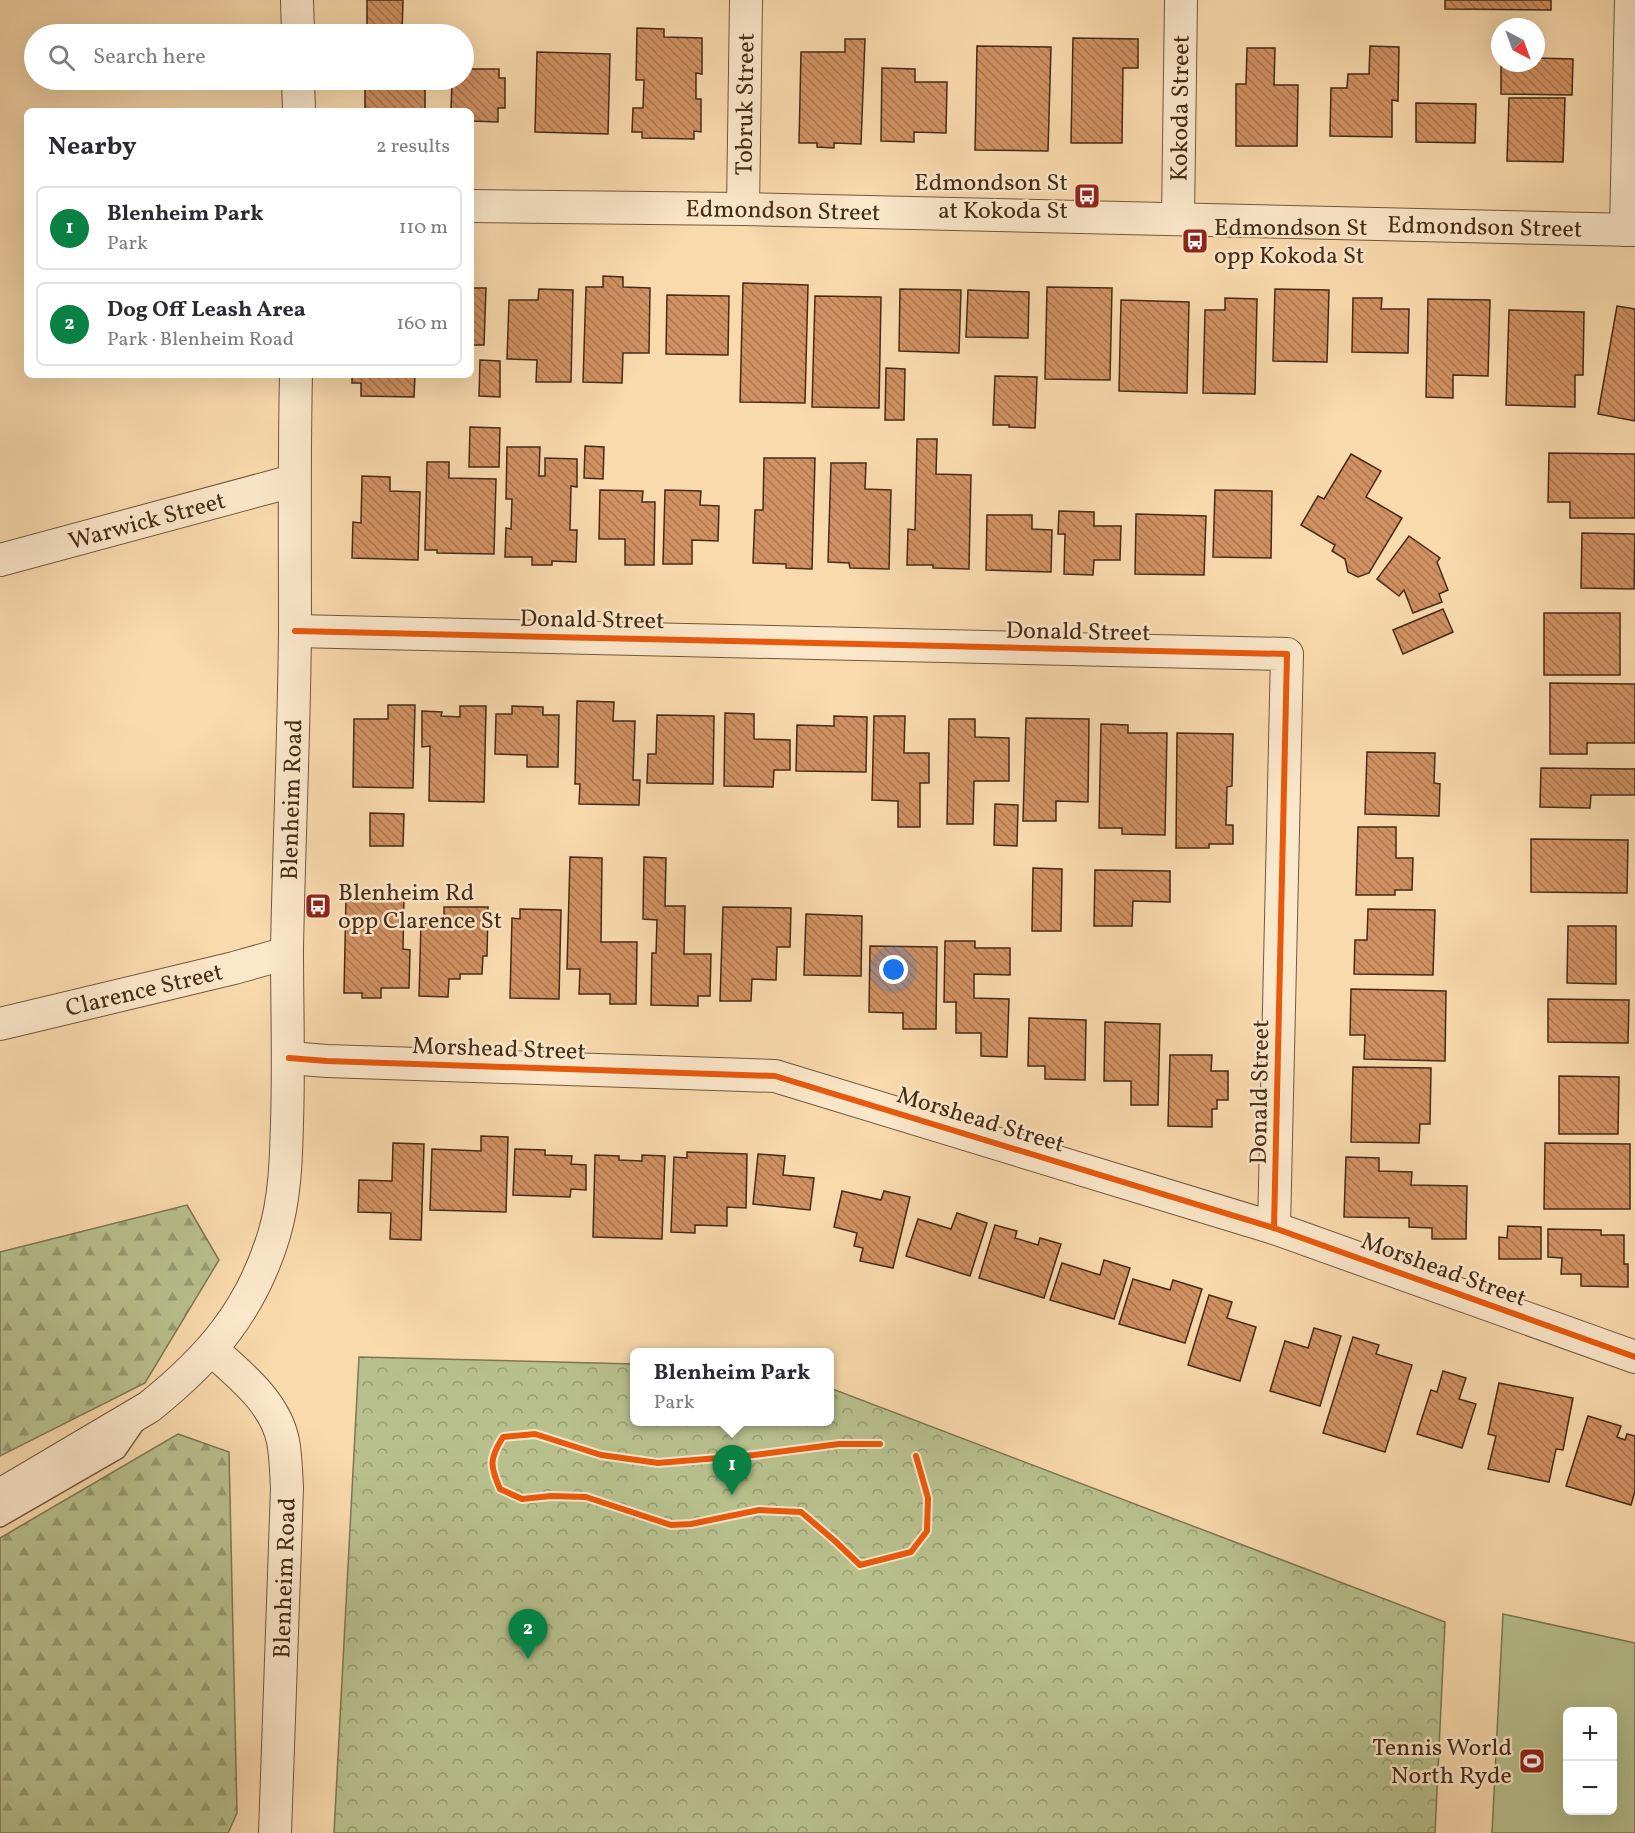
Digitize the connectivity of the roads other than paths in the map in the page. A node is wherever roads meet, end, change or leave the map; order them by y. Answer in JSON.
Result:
{"nodes":[{"id":1,"x":297,"y":0,"type":"edge"},
{"id":2,"x":746,"y":0,"type":"edge"},
{"id":3,"x":1181,"y":0,"type":"edge"},
{"id":4,"x":1631,"y":0,"type":"edge"},
{"id":5,"x":298,"y":24,"type":"edge"},
{"id":6,"x":298,"y":90,"type":"edge"},
{"id":7,"x":298,"y":108,"type":"edge"},
{"id":8,"x":474,"y":206,"type":"edge"},
{"id":9,"x":743,"y":209,"type":"junction"},
{"id":10,"x":1178,"y":218,"type":"junction"},
{"id":11,"x":1630,"y":230,"type":"edge"},
{"id":12,"x":296,"y":378,"type":"edge"},
{"id":13,"x":293,"y":482,"type":"junction"},
{"id":14,"x":0,"y":560,"type":"edge"},
{"id":15,"x":295,"y":631,"type":"junction"},
{"id":16,"x":287,"y":953,"type":"junction"},
{"id":17,"x":0,"y":1024,"type":"edge"},
{"id":18,"x":289,"y":1058,"type":"junction"},
{"id":19,"x":1274,"y":1228,"type":"junction"},
{"id":20,"x":212,"y":1350,"type":"junction"},
{"id":21,"x":1635,"y":1357,"type":"edge"},
{"id":22,"x":149,"y":1407,"type":"junction"},
{"id":23,"x":0,"y":1495,"type":"edge"},
{"id":24,"x":0,"y":1519,"type":"edge"},
{"id":25,"x":276,"y":1833,"type":"edge"}],
"edges":[{"from":1,"to":5,"type":"street"},
{"from":2,"to":9,"type":"street","name":"Tobruk Street"},
{"from":3,"to":10,"type":"street","name":"Kokoda Street"},
{"from":4,"to":11,"type":"street"},
{"from":6,"to":7,"type":"street"},
{"from":8,"to":9,"type":"street","name":"Edmondson Street"},
{"from":9,"to":10,"type":"street","name":"Edmondson Street"},
{"from":10,"to":11,"type":"street","name":"Edmondson Street"},
{"from":12,"to":13,"type":"street","name":"Blenheim Road"},
{"from":13,"to":14,"type":"street","name":"Warwick Street"},
{"from":13,"to":15,"type":"street","name":"Blenheim Road"},
{"from":15,"to":16,"type":"street","name":"Blenheim Road"},
{"from":15,"to":19,"type":"street","name":"Donald Street"},
{"from":16,"to":17,"type":"street","name":"Clarence Street"},
{"from":16,"to":18,"type":"street","name":"Blenheim Road"},
{"from":18,"to":19,"type":"street","name":"Morshead Street"},
{"from":18,"to":20,"type":"street","name":"Blenheim Road"},
{"from":19,"to":21,"type":"street","name":"Morshead Street"},
{"from":20,"to":22,"type":"street","name":"Blenheim Road"},
{"from":20,"to":25,"type":"street","name":"Blenheim Road"},
{"from":22,"to":23,"type":"street","name":"Blenheim Road"},
{"from":22,"to":24,"type":"lane"}]}
